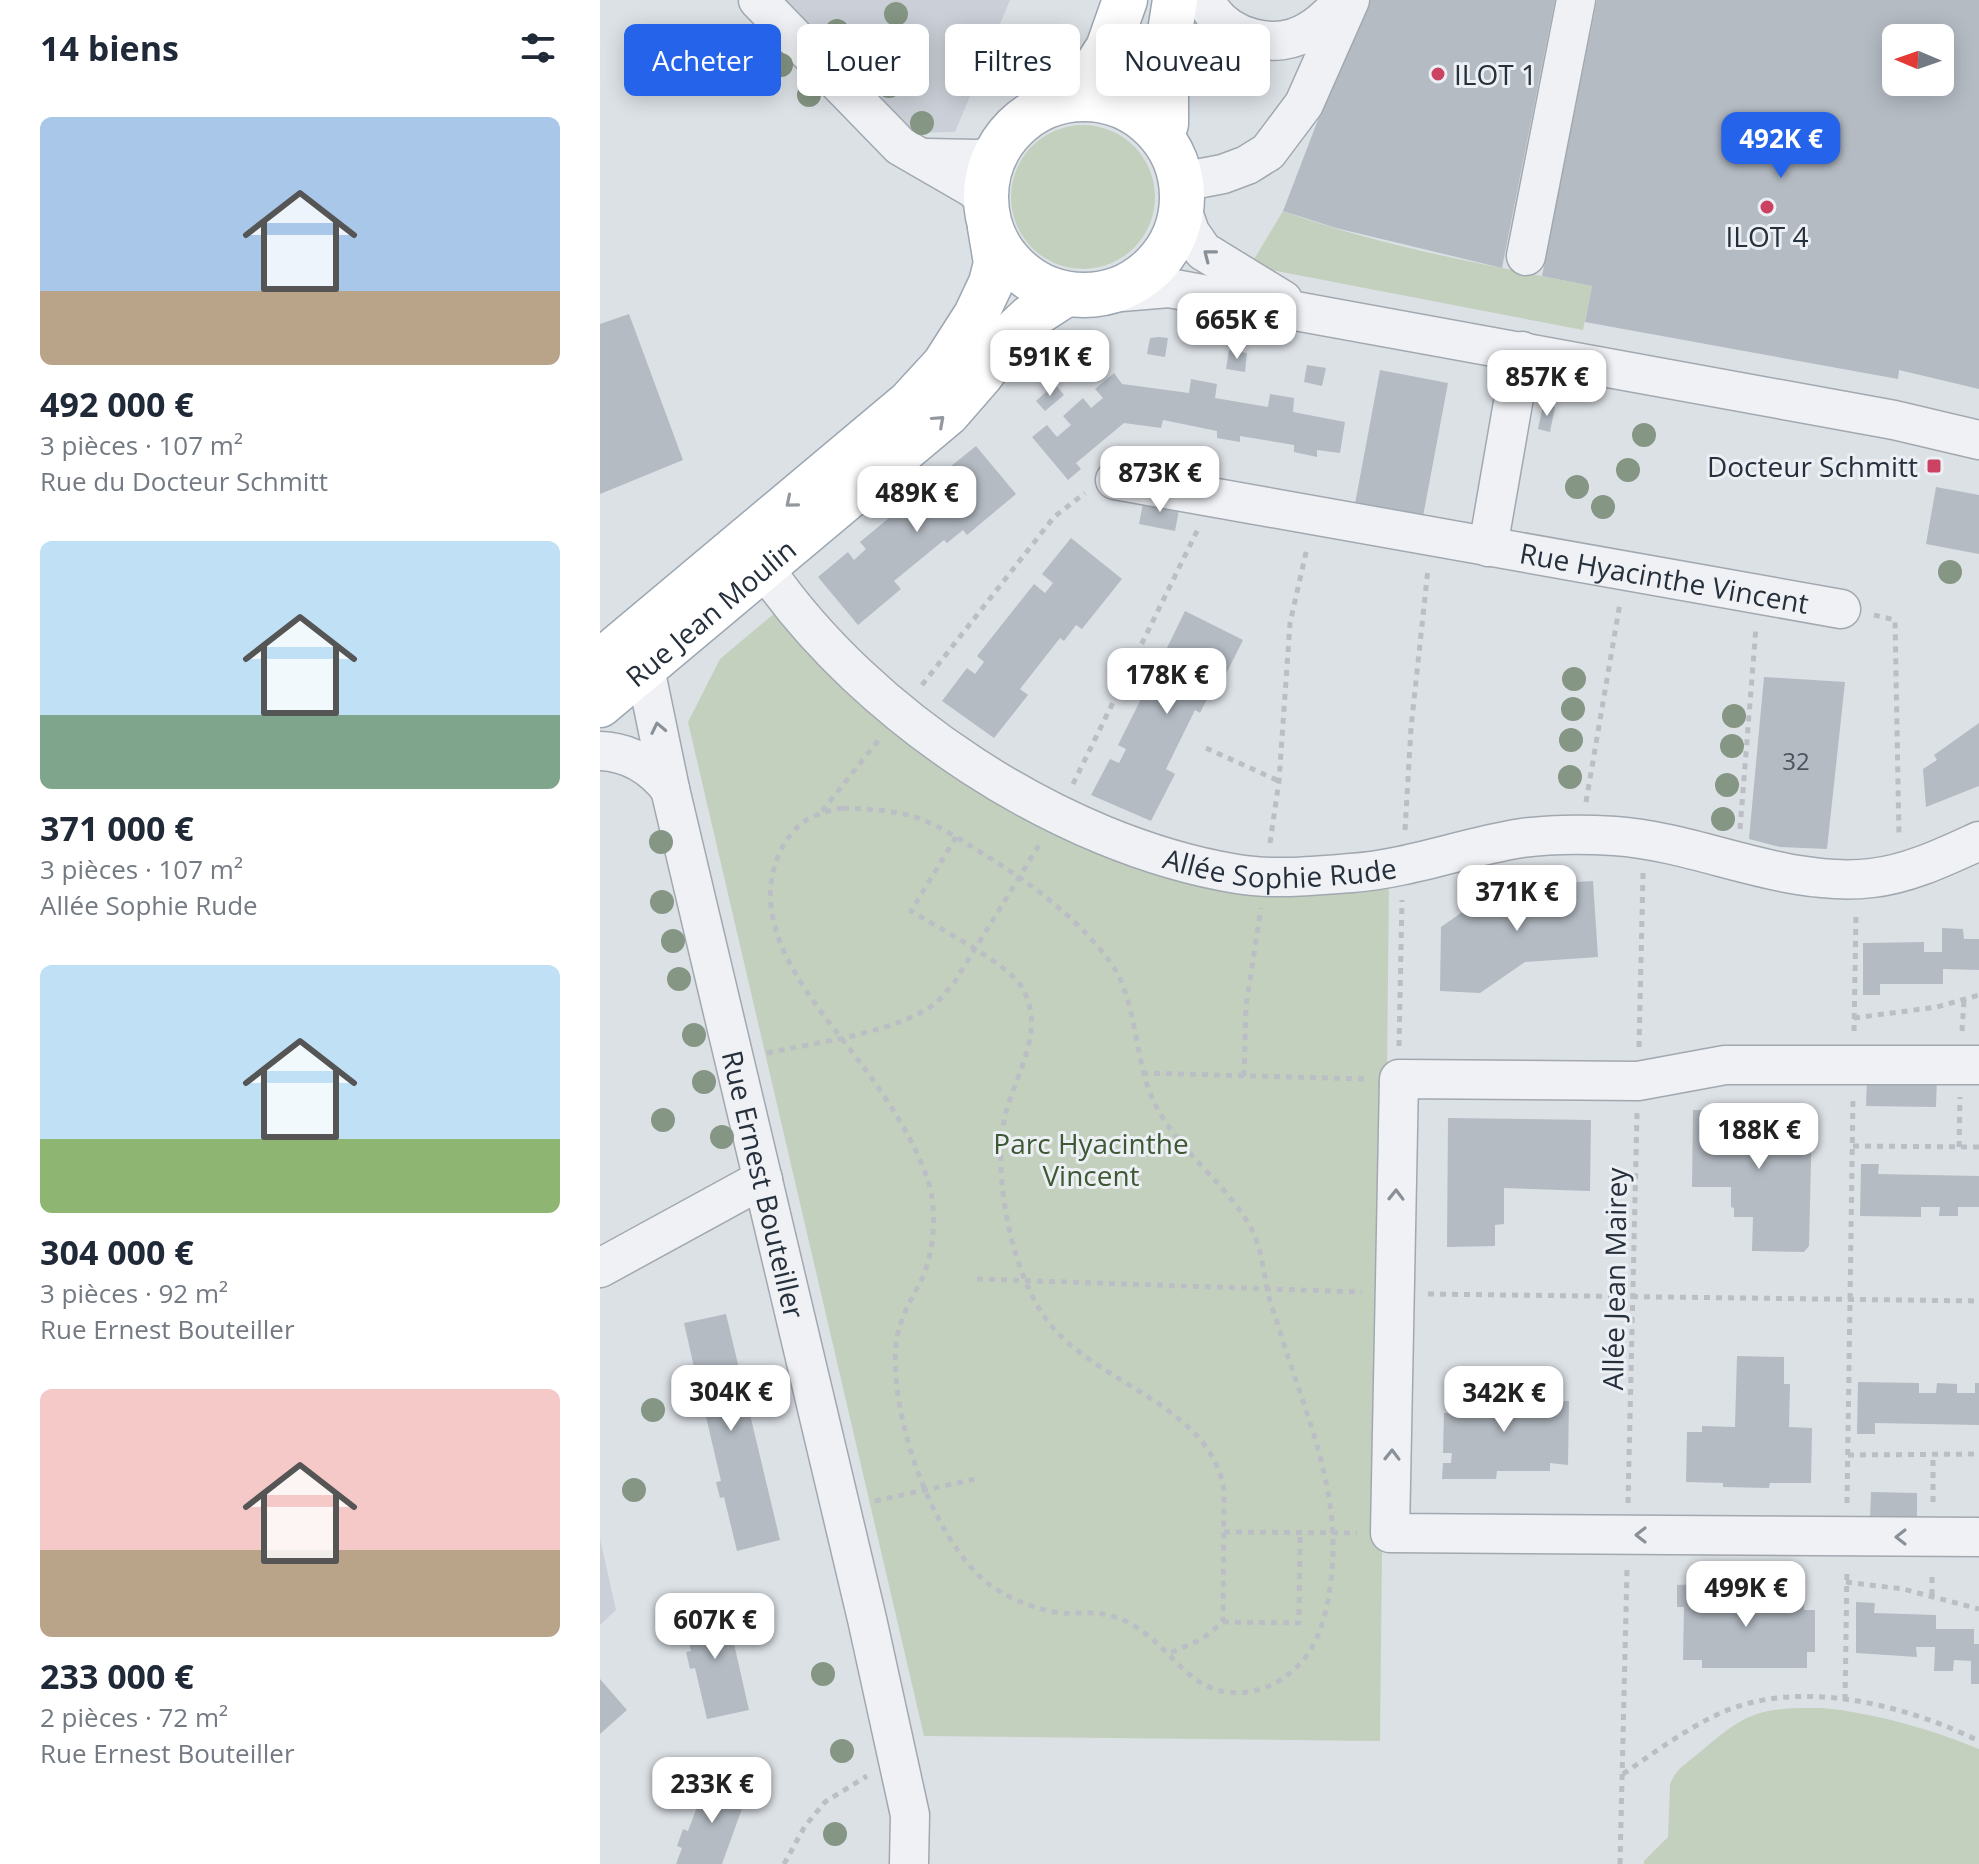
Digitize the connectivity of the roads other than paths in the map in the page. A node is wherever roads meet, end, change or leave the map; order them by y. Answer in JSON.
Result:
{"nodes":[{"id":1,"x":758,"y":0,"type":"edge"},
{"id":2,"x":1125,"y":0,"type":"edge"},
{"id":3,"x":1175,"y":0,"type":"edge"},
{"id":4,"x":1205,"y":0,"type":"edge"},
{"id":5,"x":1348,"y":0,"type":"edge"},
{"id":6,"x":1576,"y":0,"type":"edge"},
{"id":7,"x":1049,"y":104,"type":"junction"},
{"id":8,"x":1161,"y":136,"type":"junction"},
{"id":9,"x":1001,"y":144,"type":"junction"},
{"id":10,"x":916,"y":158,"type":"junction"},
{"id":11,"x":1182,"y":195,"type":"junction"},
{"id":12,"x":988,"y":217,"type":"junction"},
{"id":13,"x":1526,"y":256,"type":"dead end"},
{"id":14,"x":1109,"y":293,"type":"junction"},
{"id":15,"x":1066,"y":294,"type":"junction"},
{"id":16,"x":1299,"y":310,"type":"junction"},
{"id":17,"x":1522,"y":351,"type":"junction"},
{"id":18,"x":1979,"y":440,"type":"edge"},
{"id":19,"x":1115,"y":480,"type":"road end"},
{"id":20,"x":1488,"y":547,"type":"junction"},
{"id":21,"x":765,"y":569,"type":"junction"},
{"id":22,"x":1841,"y":609,"type":"road end"},
{"id":23,"x":600,"y":662,"type":"edge"},
{"id":24,"x":645,"y":668,"type":"junction"},
{"id":25,"x":600,"y":705,"type":"edge"},
{"id":26,"x":600,"y":751,"type":"edge"},
{"id":27,"x":670,"y":789,"type":"junction"},
{"id":28,"x":1979,"y":841,"type":"edge"},
{"id":29,"x":1979,"y":1065,"type":"edge"},
{"id":30,"x":763,"y":1179,"type":"junction"},
{"id":31,"x":600,"y":1268,"type":"edge"},
{"id":32,"x":1979,"y":1537,"type":"edge"},
{"id":33,"x":909,"y":1864,"type":"edge"}],
"edges":[{"from":1,"to":10,"type":"street"},
{"from":2,"to":7,"type":"main road"},
{"from":3,"to":8,"type":"main road"},
{"from":4,"to":5,"type":"street"},
{"from":5,"to":11,"type":"street"},
{"from":6,"to":13,"type":"street"},
{"from":7,"to":8,"type":"main road"},
{"from":7,"to":9,"type":"main road"},
{"from":8,"to":11,"type":"main road"},
{"from":9,"to":10,"type":"street"},
{"from":9,"to":12,"type":"main road"},
{"from":10,"to":12,"type":"street"},
{"from":11,"to":14,"type":"main road"},
{"from":16,"to":11,"type":"street","one_way":true},
{"from":12,"to":15,"type":"main road"},
{"from":12,"to":23,"type":"main road","name":"Rue Jean Moulin","one_way":true},
{"from":14,"to":15,"type":"main road"},
{"from":14,"to":16,"type":"street"},
{"from":21,"to":15,"type":"main road","name":"Rue Jean Moulin","one_way":true},
{"from":16,"to":17,"type":"street"},
{"from":17,"to":18,"type":"street"},
{"from":17,"to":20,"type":"street","name":"Rue Hyacinthe Vincent"},
{"from":19,"to":20,"type":"street","name":"Rue Hyacinthe Vincent"},
{"from":20,"to":22,"type":"street","name":"Rue Hyacinthe Vincent"},
{"from":21,"to":24,"type":"main road","name":"Rue Jean Moulin"},
{"from":21,"to":28,"type":"street","name":"Allée Sophie Rude"},
{"from":24,"to":25,"type":"main road","name":"Rue Jean Moulin"},
{"from":27,"to":24,"type":"street","name":"Rue Ernest Bouteiller","one_way":true},
{"from":26,"to":27,"type":"street"},
{"from":27,"to":30,"type":"street","name":"Rue Ernest Bouteiller"},
{"from":32,"to":29,"type":"street","one_way":true},
{"from":30,"to":31,"type":"street"},
{"from":30,"to":33,"type":"street","name":"Rue Ernest Bouteiller"}]}
